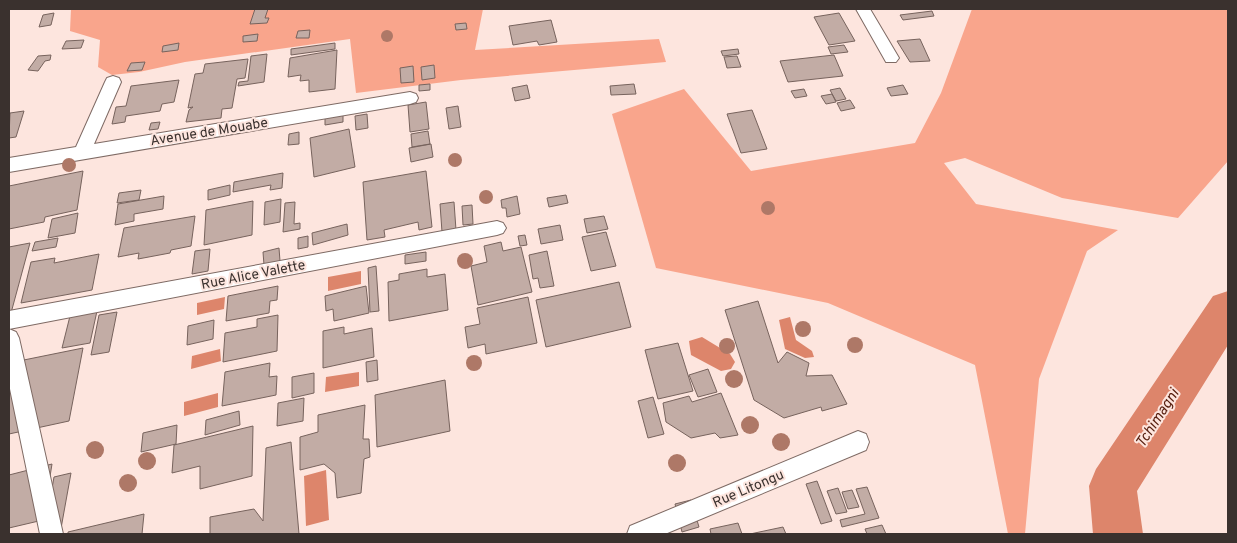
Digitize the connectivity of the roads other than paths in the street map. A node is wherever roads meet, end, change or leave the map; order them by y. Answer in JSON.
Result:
{"nodes":[{"id":1,"x":863,"y":9,"type":"edge"},
{"id":2,"x":891,"y":58,"type":"dead end"},
{"id":3,"x":113,"y":82,"type":"dead end"},
{"id":4,"x":410,"y":98,"type":"dead end"},
{"id":5,"x":82,"y":152,"type":"junction"},
{"id":6,"x":9,"y":165,"type":"edge"},
{"id":7,"x":497,"y":228,"type":"dead end"},
{"id":8,"x":9,"y":320,"type":"edge"},
{"id":9,"x":9,"y":338,"type":"edge"},
{"id":10,"x":858,"y":442,"type":"dead end"},
{"id":11,"x":52,"y":534,"type":"edge"},
{"id":12,"x":638,"y":534,"type":"edge"}],
"edges":[{"from":1,"to":2,"type":"street"},
{"from":3,"to":5,"type":"street"},
{"from":4,"to":5,"type":"street","name":"Avenue de Mouabe"},
{"from":5,"to":6,"type":"street","name":"Avenue de Mouabe"},
{"from":7,"to":8,"type":"street","name":"Rue Alice Valette"},
{"from":9,"to":11,"type":"street"},
{"from":10,"to":12,"type":"street","name":"Rue Litongu"}]}
